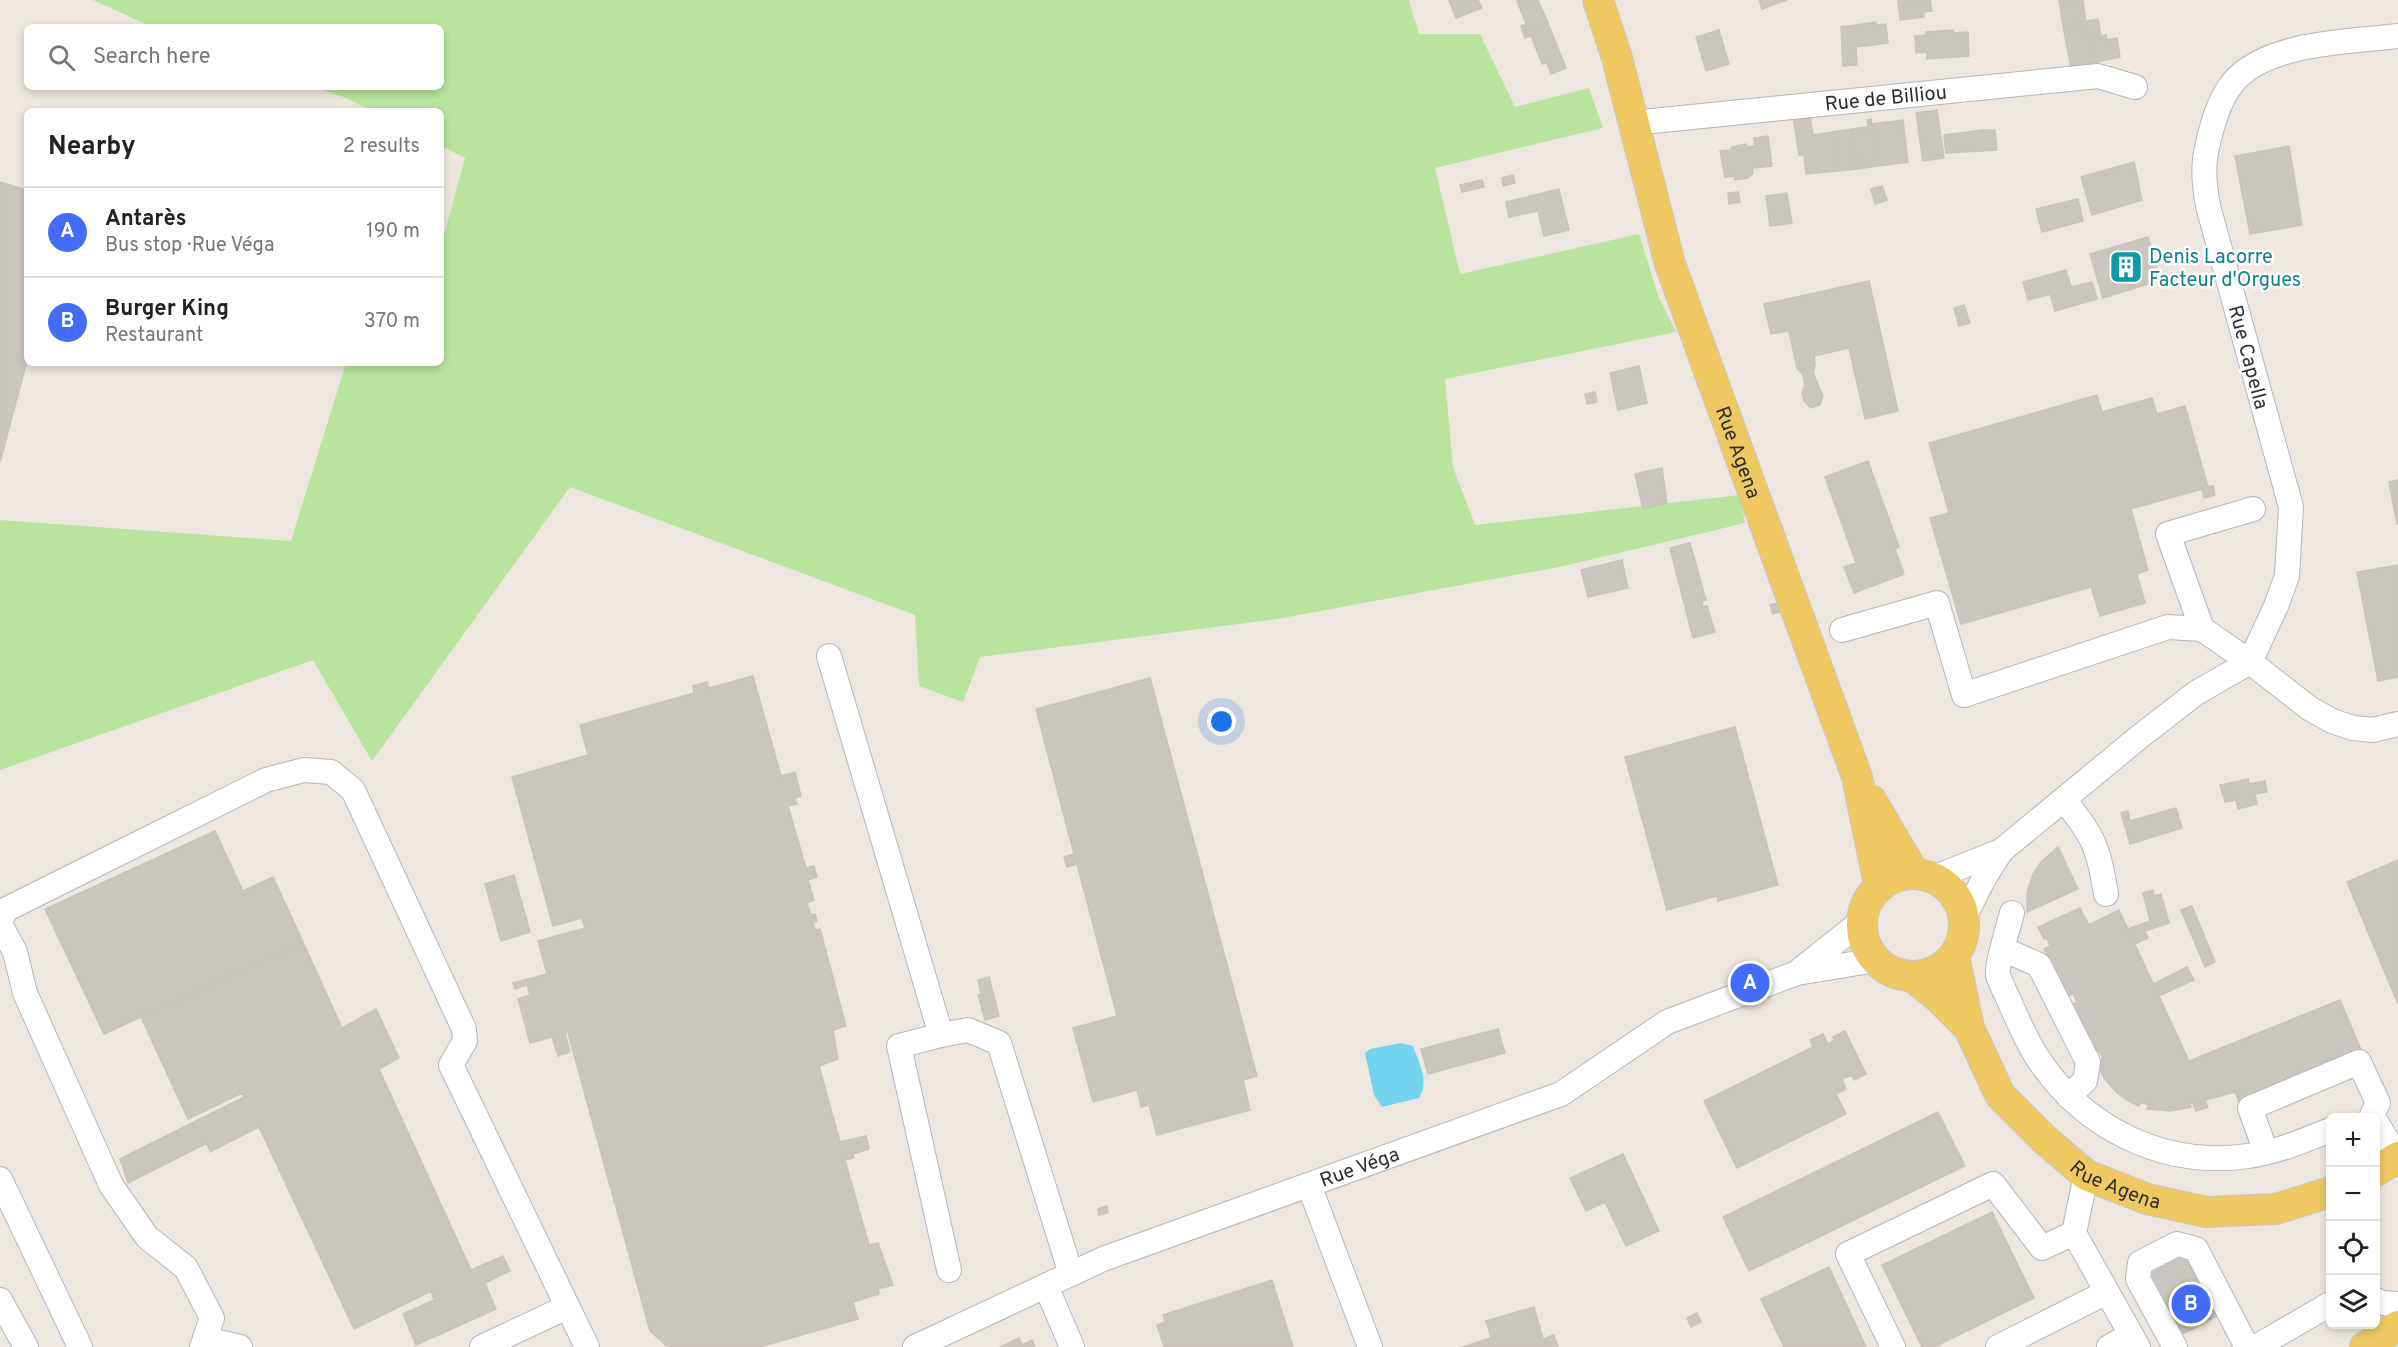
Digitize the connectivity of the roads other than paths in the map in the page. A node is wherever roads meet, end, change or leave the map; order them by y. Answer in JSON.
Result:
{"nodes":[{"id":1,"x":1598,"y":0,"type":"edge"},
{"id":2,"x":2398,"y":36,"type":"edge"},
{"id":3,"x":2135,"y":87,"type":"dead end"},
{"id":4,"x":1634,"y":123,"type":"junction"},
{"id":5,"x":2253,"y":509,"type":"dead end"},
{"id":6,"x":2202,"y":629,"type":"junction"},
{"id":7,"x":1842,"y":630,"type":"dead end"},
{"id":8,"x":829,"y":656,"type":"dead end"},
{"id":9,"x":2250,"y":662,"type":"junction"},
{"id":10,"x":2398,"y":724,"type":"edge"},
{"id":11,"x":1857,"y":777,"type":"junction"},
{"id":12,"x":2064,"y":800,"type":"junction"},
{"id":13,"x":2001,"y":850,"type":"junction"},
{"id":14,"x":1923,"y":876,"type":"junction"},
{"id":15,"x":1879,"y":884,"type":"junction"},
{"id":16,"x":2106,"y":894,"type":"dead end"},
{"id":17,"x":2012,"y":913,"type":"dead end"},
{"id":18,"x":1964,"y":918,"type":"junction"},
{"id":19,"x":0,"y":920,"type":"edge"},
{"id":20,"x":1863,"y":921,"type":"junction"},
{"id":21,"x":0,"y":924,"type":"edge"},
{"id":22,"x":2003,"y":949,"type":"junction"},
{"id":23,"x":8,"y":955,"type":"edge"},
{"id":24,"x":1954,"y":956,"type":"junction"},
{"id":25,"x":1876,"y":960,"type":"junction"},
{"id":26,"x":1797,"y":973,"type":"junction"},
{"id":27,"x":1913,"y":977,"type":"junction"},
{"id":28,"x":1969,"y":1028,"type":"junction"},
{"id":29,"x":941,"y":1035,"type":"junction"},
{"id":30,"x":2068,"y":1096,"type":"junction"},
{"id":31,"x":2373,"y":1113,"type":"edge"},
{"id":32,"x":2380,"y":1131,"type":"edge"},
{"id":33,"x":2326,"y":1133,"type":"edge"},
{"id":34,"x":2266,"y":1152,"type":"junction"},
{"id":35,"x":2398,"y":1157,"type":"edge"},
{"id":36,"x":2380,"y":1168,"type":"edge"},
{"id":37,"x":2086,"y":1175,"type":"junction"},
{"id":38,"x":0,"y":1179,"type":"edge"},
{"id":39,"x":1309,"y":1185,"type":"junction"},
{"id":40,"x":2326,"y":1194,"type":"edge"},
{"id":41,"x":2074,"y":1233,"type":"junction"},
{"id":42,"x":949,"y":1270,"type":"dead end"},
{"id":43,"x":1071,"y":1274,"type":"junction"},
{"id":44,"x":1046,"y":1286,"type":"junction"},
{"id":45,"x":2107,"y":1292,"type":"junction"},
{"id":46,"x":0,"y":1300,"type":"edge"},
{"id":47,"x":2380,"y":1303,"type":"edge"},
{"id":48,"x":2398,"y":1304,"type":"edge"},
{"id":49,"x":567,"y":1307,"type":"junction"},
{"id":50,"x":2326,"y":1307,"type":"edge"},
{"id":51,"x":2398,"y":1326,"type":"edge"},
{"id":52,"x":2135,"y":1341,"type":"edge"},
{"id":53,"x":204,"y":1343,"type":"edge"},
{"id":54,"x":26,"y":1347,"type":"edge"},
{"id":55,"x":80,"y":1347,"type":"edge"},
{"id":56,"x":240,"y":1347,"type":"edge"},
{"id":57,"x":482,"y":1347,"type":"edge"},
{"id":58,"x":587,"y":1347,"type":"edge"},
{"id":59,"x":915,"y":1347,"type":"edge"},
{"id":60,"x":1072,"y":1347,"type":"edge"},
{"id":61,"x":1370,"y":1347,"type":"edge"},
{"id":62,"x":1893,"y":1347,"type":"edge"},
{"id":63,"x":1998,"y":1347,"type":"edge"},
{"id":64,"x":2109,"y":1347,"type":"edge"},
{"id":65,"x":2175,"y":1347,"type":"edge"},
{"id":66,"x":2247,"y":1347,"type":"edge"},
{"id":67,"x":2256,"y":1347,"type":"edge"},
{"id":68,"x":2365,"y":1347,"type":"edge"}],
"edges":[{"from":1,"to":4,"type":"main road","name":"Rue Agena"},
{"from":2,"to":9,"type":"street","name":"Rue Capella"},
{"from":3,"to":4,"type":"street","name":"Rue de Billiou"},
{"from":4,"to":11,"type":"main road","name":"Rue Agena"},
{"from":5,"to":6,"type":"street"},
{"from":6,"to":7,"type":"street"},
{"from":6,"to":9,"type":"street"},
{"from":8,"to":29,"type":"street"},
{"from":9,"to":10,"type":"street"},
{"from":9,"to":12,"type":"street"},
{"from":11,"to":14,"type":"main road","name":"Rue Agena"},
{"from":11,"to":15,"type":"main road","name":"Rue Agena"},
{"from":12,"to":13,"type":"street"},
{"from":12,"to":16,"type":"street"},
{"from":13,"to":14,"type":"street"},
{"from":13,"to":18,"type":"street"},
{"from":14,"to":15,"type":"main road"},
{"from":14,"to":18,"type":"main road"},
{"from":15,"to":20,"type":"main road"},
{"from":17,"to":22,"type":"street"},
{"from":18,"to":24,"type":"main road"},
{"from":19,"to":49,"type":"street"},
{"from":20,"to":25,"type":"main road"},
{"from":20,"to":26,"type":"street","name":"Rue Véga"},
{"from":21,"to":23,"type":"street"},
{"from":22,"to":30,"type":"street"},
{"from":22,"to":30,"type":"street"},
{"from":23,"to":53,"type":"street"},
{"from":24,"to":27,"type":"main road"},
{"from":24,"to":28,"type":"main road","name":"Rue Agena"},
{"from":25,"to":26,"type":"street","name":"Rue Véga"},
{"from":25,"to":27,"type":"main road"},
{"from":26,"to":39,"type":"street","name":"Rue Véga"},
{"from":27,"to":28,"type":"main road","name":"Rue Agena"},
{"from":28,"to":37,"type":"main road","name":"Rue Agena"},
{"from":29,"to":42,"type":"street"},
{"from":29,"to":43,"type":"street"},
{"from":30,"to":34,"type":"street"},
{"from":31,"to":34,"type":"street"},
{"from":32,"to":35,"type":"street"},
{"from":33,"to":34,"type":"street"},
{"from":35,"to":36,"type":"main road"},
{"from":37,"to":40,"type":"main road","name":"Rue Agena"},
{"from":37,"to":41,"type":"street"},
{"from":38,"to":55,"type":"street"},
{"from":39,"to":43,"type":"street","name":"Rue Véga"},
{"from":39,"to":61,"type":"street"},
{"from":41,"to":45,"type":"street"},
{"from":41,"to":62,"type":"street"},
{"from":43,"to":44,"type":"street","name":"Rue Véga"},
{"from":44,"to":59,"type":"street","name":"Rue Véga"},
{"from":44,"to":60,"type":"street"},
{"from":45,"to":52,"type":"street"},
{"from":45,"to":63,"type":"street"},
{"from":46,"to":54,"type":"street"},
{"from":47,"to":48,"type":"street"},
{"from":49,"to":57,"type":"street"},
{"from":49,"to":58,"type":"street"},
{"from":50,"to":67,"type":"street"},
{"from":51,"to":68,"type":"main road"},
{"from":52,"to":64,"type":"street"},
{"from":53,"to":56,"type":"street"},
{"from":65,"to":66,"type":"street"}]}
